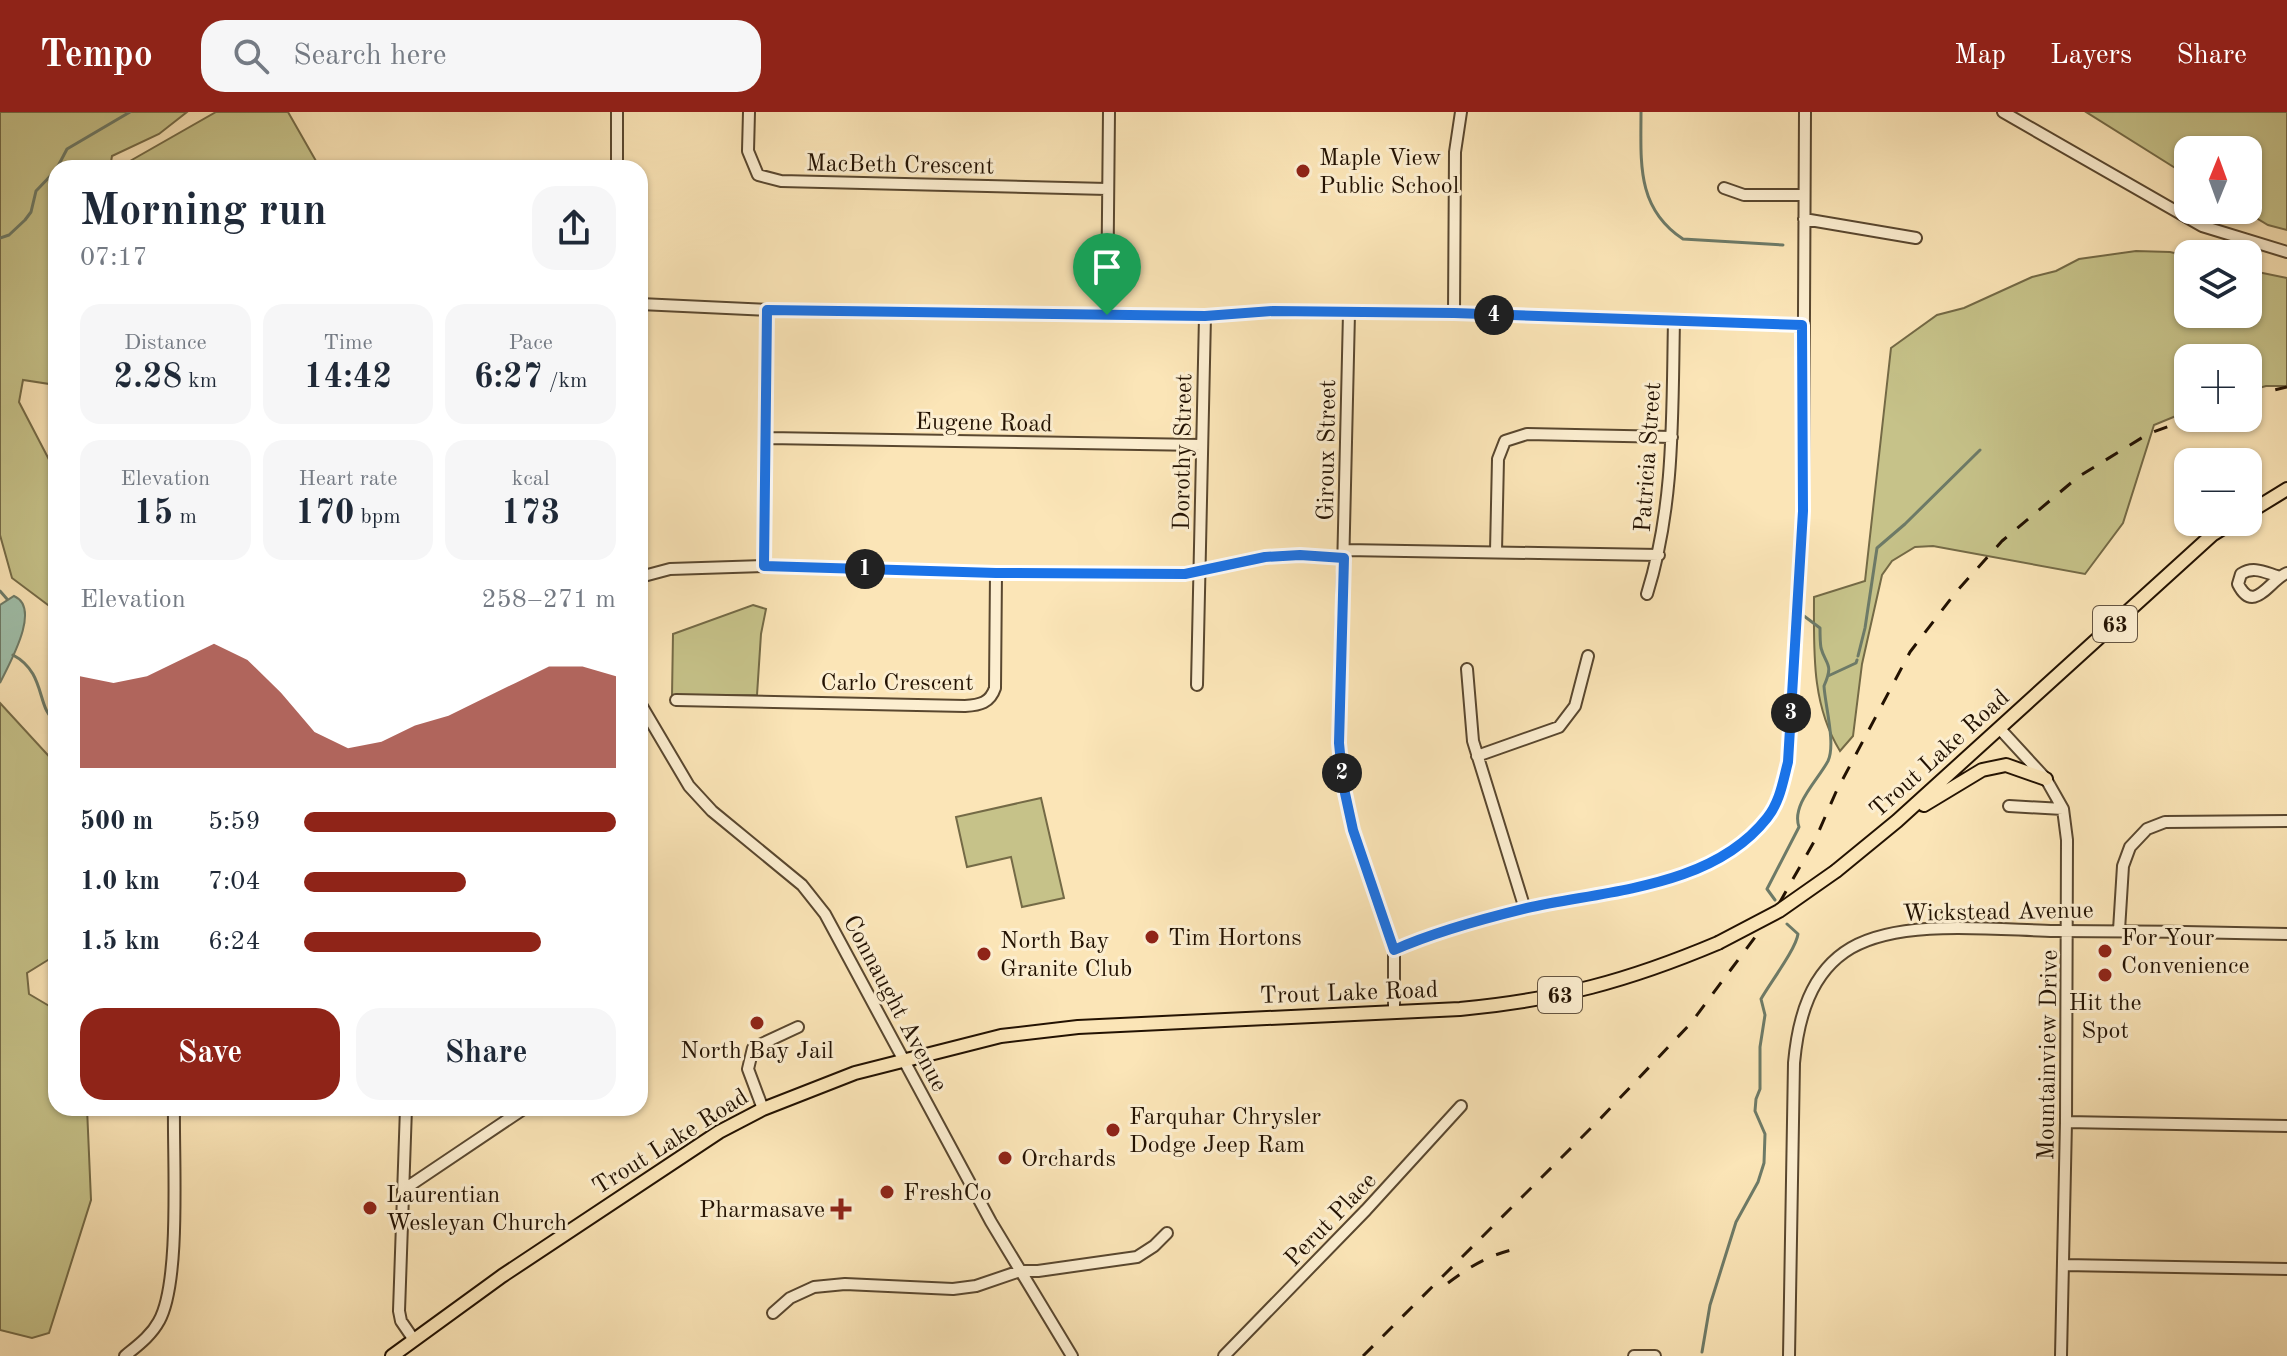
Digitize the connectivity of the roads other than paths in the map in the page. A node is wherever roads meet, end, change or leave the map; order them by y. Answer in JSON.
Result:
{"nodes":[{"id":1,"x":617,"y":112,"type":"edge"},
{"id":2,"x":749,"y":112,"type":"edge"},
{"id":3,"x":1109,"y":112,"type":"edge"},
{"id":4,"x":1461,"y":112,"type":"edge"},
{"id":5,"x":1805,"y":112,"type":"edge"},
{"id":6,"x":2003,"y":112,"type":"edge"},
{"id":7,"x":617,"y":160,"type":"edge"},
{"id":8,"x":1724,"y":188,"type":"dead end"},
{"id":9,"x":1107,"y":189,"type":"junction"},
{"id":10,"x":1803,"y":195,"type":"junction"},
{"id":11,"x":1804,"y":219,"type":"junction"},
{"id":12,"x":1916,"y":238,"type":"dead end"},
{"id":13,"x":2287,"y":252,"type":"edge"},
{"id":14,"x":648,"y":304,"type":"edge"},
{"id":15,"x":767,"y":310,"type":"junction"},
{"id":16,"x":1349,"y":313,"type":"junction"},
{"id":17,"x":1454,"y":313,"type":"junction"},
{"id":18,"x":1107,"y":315,"type":"junction"},
{"id":19,"x":1205,"y":316,"type":"junction"},
{"id":20,"x":1674,"y":321,"type":"junction"},
{"id":21,"x":1802,"y":325,"type":"junction"},
{"id":22,"x":1672,"y":437,"type":"junction"},
{"id":23,"x":767,"y":438,"type":"junction"},
{"id":24,"x":1201,"y":445,"type":"junction"},
{"id":25,"x":2287,"y":489,"type":"edge"},
{"id":26,"x":2262,"y":504,"type":"edge"},
{"id":27,"x":2211,"y":536,"type":"edge"},
{"id":28,"x":1496,"y":551,"type":"junction"},
{"id":29,"x":1344,"y":554,"type":"junction"},
{"id":30,"x":1659,"y":555,"type":"junction"},
{"id":31,"x":764,"y":566,"type":"junction"},
{"id":32,"x":1200,"y":571,"type":"junction"},
{"id":33,"x":996,"y":573,"type":"junction"},
{"id":34,"x":648,"y":575,"type":"edge"},
{"id":35,"x":1647,"y":594,"type":"dead end"},
{"id":36,"x":1588,"y":656,"type":"dead end"},
{"id":37,"x":1467,"y":669,"type":"dead end"},
{"id":38,"x":1197,"y":685,"type":"dead end"},
{"id":39,"x":676,"y":700,"type":"dead end"},
{"id":40,"x":648,"y":717,"type":"edge"},
{"id":41,"x":2000,"y":729,"type":"junction"},
{"id":42,"x":1477,"y":756,"type":"junction"},
{"id":43,"x":2046,"y":779,"type":"junction"},
{"id":44,"x":2009,"y":806,"type":"dead end"},
{"id":45,"x":2063,"y":809,"type":"junction"},
{"id":46,"x":1897,"y":821,"type":"junction"},
{"id":47,"x":2287,"y":821,"type":"edge"},
{"id":48,"x":1525,"y":909,"type":"junction"},
{"id":49,"x":2119,"y":930,"type":"junction"},
{"id":50,"x":2068,"y":931,"type":"junction"},
{"id":51,"x":2287,"y":934,"type":"edge"},
{"id":52,"x":1394,"y":950,"type":"junction"},
{"id":53,"x":1394,"y":1011,"type":"junction"},
{"id":54,"x":798,"y":1027,"type":"dead end"},
{"id":55,"x":904,"y":1060,"type":"junction"},
{"id":56,"x":1461,"y":1106,"type":"dead end"},
{"id":57,"x":763,"y":1109,"type":"junction"},
{"id":58,"x":174,"y":1116,"type":"edge"},
{"id":59,"x":406,"y":1116,"type":"edge"},
{"id":60,"x":513,"y":1116,"type":"edge"},
{"id":61,"x":2066,"y":1122,"type":"junction"},
{"id":62,"x":2287,"y":1126,"type":"edge"},
{"id":63,"x":403,"y":1190,"type":"junction"},
{"id":64,"x":1167,"y":1233,"type":"dead end"},
{"id":65,"x":2064,"y":1265,"type":"junction"},
{"id":66,"x":2287,"y":1269,"type":"edge"},
{"id":67,"x":1020,"y":1271,"type":"junction"},
{"id":68,"x":773,"y":1313,"type":"dead end"},
{"id":69,"x":414,"y":1340,"type":"junction"},
{"id":70,"x":125,"y":1356,"type":"edge"},
{"id":71,"x":392,"y":1356,"type":"edge"},
{"id":72,"x":1072,"y":1356,"type":"edge"},
{"id":73,"x":1224,"y":1356,"type":"edge"},
{"id":74,"x":1634,"y":1356,"type":"edge"},
{"id":75,"x":1655,"y":1356,"type":"edge"},
{"id":76,"x":1789,"y":1356,"type":"edge"},
{"id":77,"x":2061,"y":1356,"type":"edge"}],
"edges":[{"from":1,"to":7,"type":"street"},
{"from":2,"to":9,"type":"street","name":"MacBeth Crescent"},
{"from":3,"to":9,"type":"street"},
{"from":4,"to":17,"type":"street"},
{"from":5,"to":10,"type":"street"},
{"from":6,"to":13,"type":"street"},
{"from":8,"to":10,"type":"street"},
{"from":9,"to":18,"type":"street"},
{"from":10,"to":11,"type":"street"},
{"from":11,"to":12,"type":"street"},
{"from":11,"to":21,"type":"street"},
{"from":14,"to":15,"type":"street"},
{"from":15,"to":18,"type":"street"},
{"from":15,"to":23,"type":"street"},
{"from":16,"to":17,"type":"street"},
{"from":16,"to":19,"type":"street"},
{"from":16,"to":29,"type":"street","name":"Giroux Street"},
{"from":17,"to":20,"type":"street"},
{"from":18,"to":19,"type":"street"},
{"from":19,"to":24,"type":"street","name":"Dorothy Street"},
{"from":20,"to":21,"type":"street"},
{"from":20,"to":22,"type":"street","name":"Patricia Street"},
{"from":21,"to":48,"type":"street"},
{"from":22,"to":28,"type":"street"},
{"from":22,"to":30,"type":"street","name":"Patricia Street"},
{"from":23,"to":24,"type":"street","name":"Eugene Road"},
{"from":23,"to":31,"type":"street"},
{"from":24,"to":32,"type":"street","name":"Dorothy Street"},
{"from":25,"to":26,"type":"main road"},
{"from":27,"to":41,"type":"main road","name":"Trout Lake Road","number":"63"},
{"from":28,"to":29,"type":"street"},
{"from":28,"to":30,"type":"street"},
{"from":29,"to":32,"type":"street"},
{"from":29,"to":52,"type":"street","name":"Giroux Street"},
{"from":30,"to":35,"type":"street","name":"Patricia Street"},
{"from":31,"to":33,"type":"street"},
{"from":31,"to":34,"type":"street"},
{"from":32,"to":33,"type":"street"},
{"from":32,"to":38,"type":"street","name":"Dorothy Street"},
{"from":33,"to":39,"type":"street","name":"Carlo Crescent"},
{"from":36,"to":42,"type":"street"},
{"from":37,"to":42,"type":"street"},
{"from":40,"to":55,"type":"street","name":"Connaught Avenue"},
{"from":41,"to":43,"type":"street","name":"Mountainview Drive"},
{"from":41,"to":46,"type":"main road","name":"Trout Lake Road","number":"63"},
{"from":42,"to":48,"type":"street"},
{"from":43,"to":45,"type":"street","name":"Mountainview Drive"},
{"from":43,"to":46,"type":"main road"},
{"from":44,"to":45,"type":"street"},
{"from":45,"to":50,"type":"street","name":"Mountainview Drive"},
{"from":46,"to":53,"type":"main road","name":"Trout Lake Road","number":"63","bridge":true},
{"from":47,"to":49,"type":"street"},
{"from":48,"to":52,"type":"street"},
{"from":49,"to":50,"type":"street","name":"Wickstead Avenue"},
{"from":49,"to":51,"type":"street","name":"Wickstead Avenue"},
{"from":50,"to":61,"type":"street","name":"Mountainview Drive"},
{"from":50,"to":76,"type":"street","name":"Wickstead Avenue"},
{"from":52,"to":53,"type":"street","name":"Giroux Street"},
{"from":53,"to":55,"type":"main road","name":"Trout Lake Road"},
{"from":54,"to":57,"type":"street"},
{"from":55,"to":57,"type":"main road","name":"Trout Lake Road"},
{"from":55,"to":67,"type":"street","name":"Connaught Avenue"},
{"from":56,"to":73,"type":"street","name":"Perut Place"},
{"from":57,"to":69,"type":"main road","name":"Trout Lake Road"},
{"from":58,"to":70,"type":"street"},
{"from":59,"to":63,"type":"street"},
{"from":60,"to":63,"type":"street"},
{"from":61,"to":62,"type":"street"},
{"from":61,"to":65,"type":"street","name":"Mountainview Drive"},
{"from":63,"to":69,"type":"street"},
{"from":64,"to":67,"type":"street"},
{"from":65,"to":66,"type":"street"},
{"from":65,"to":77,"type":"street","name":"Mountainview Drive"},
{"from":67,"to":68,"type":"street"},
{"from":67,"to":72,"type":"street","name":"Connaught Avenue"},
{"from":69,"to":71,"type":"main road","name":"Trout Lake Road"},
{"from":74,"to":75,"type":"street"}]}
